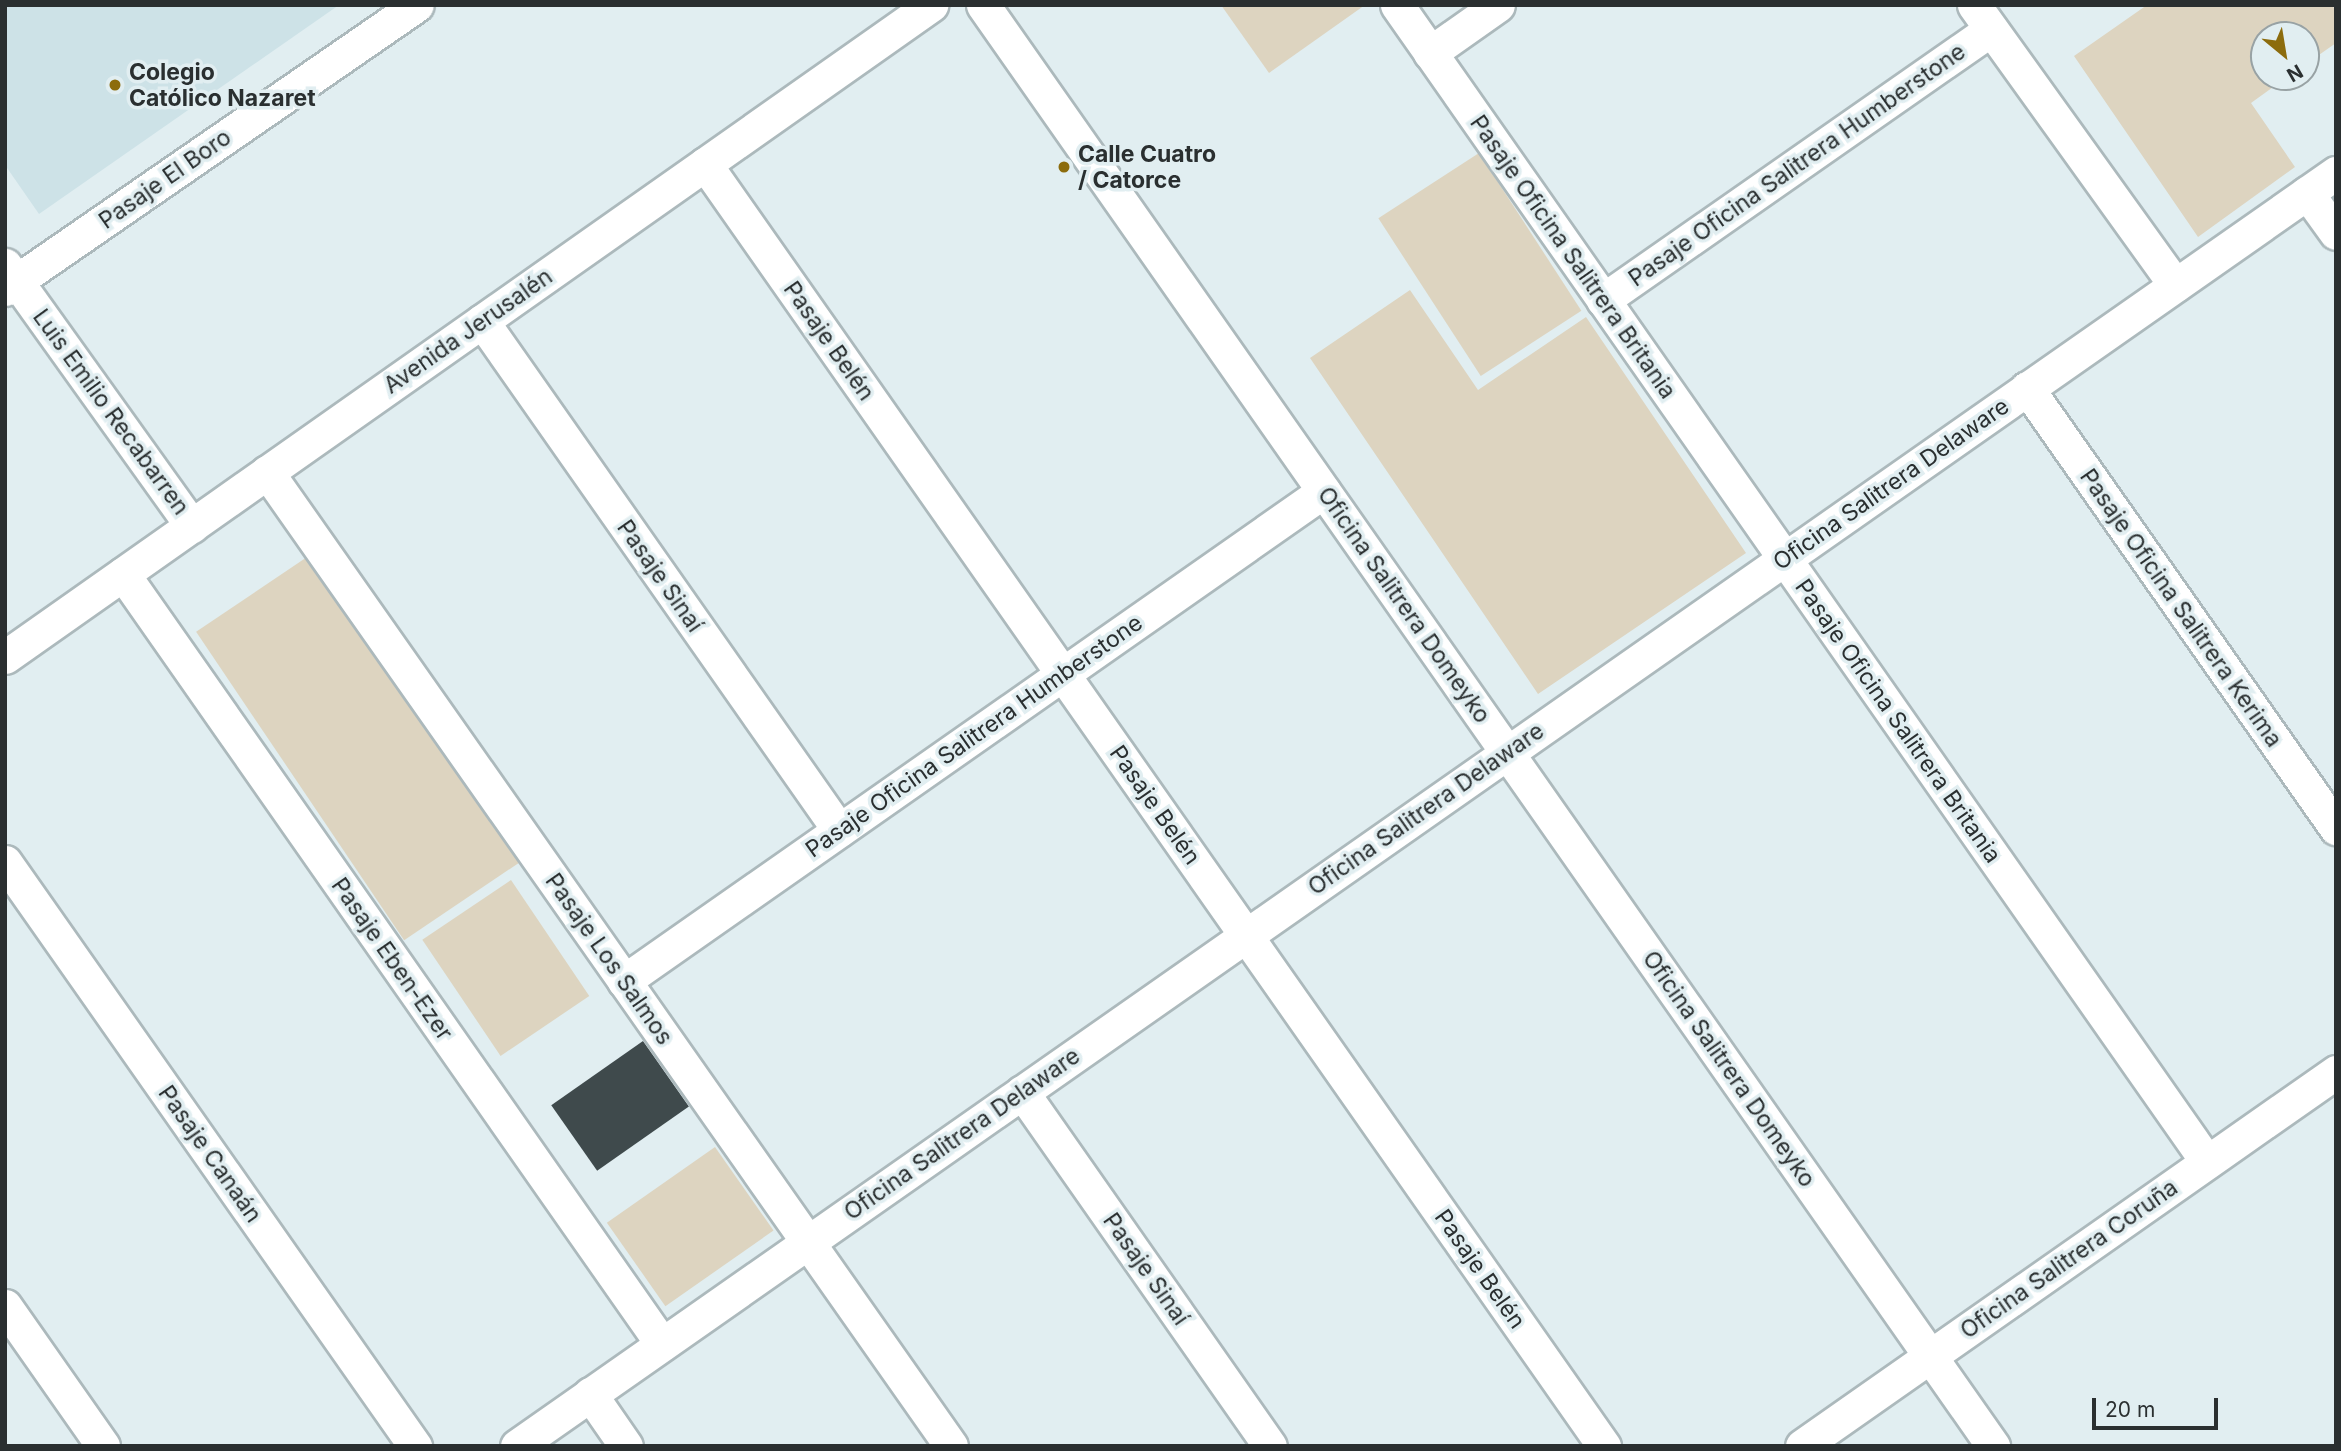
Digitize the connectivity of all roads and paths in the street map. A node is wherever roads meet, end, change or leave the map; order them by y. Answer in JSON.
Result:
{"nodes":[{"id":1,"x":416,"y":5,"type":"edge"},
{"id":2,"x":932,"y":5,"type":"edge"},
{"id":3,"x":983,"y":5,"type":"edge"},
{"id":4,"x":1396,"y":5,"type":"edge"},
{"id":5,"x":1498,"y":5,"type":"edge"},
{"id":6,"x":1983,"y":17,"type":"edge"},
{"id":7,"x":1430,"y":53,"type":"junction"},
{"id":8,"x":705,"y":164,"type":"junction"},
{"id":9,"x":2336,"y":173,"type":"edge"},
{"id":10,"x":2307,"y":193,"type":"junction"},
{"id":11,"x":2336,"y":233,"type":"edge"},
{"id":12,"x":9,"y":278,"type":"edge"},
{"id":13,"x":2175,"y":285,"type":"junction"},
{"id":14,"x":1603,"y":300,"type":"junction"},
{"id":15,"x":482,"y":321,"type":"junction"},
{"id":16,"x":2027,"y":388,"type":"junction"},
{"id":17,"x":267,"y":472,"type":"junction"},
{"id":18,"x":1324,"y":491,"type":"junction"},
{"id":19,"x":192,"y":526,"type":"junction"},
{"id":20,"x":1784,"y":558,"type":"junction"},
{"id":21,"x":123,"y":575,"type":"junction"},
{"id":22,"x":5,"y":657,"type":"edge"},
{"id":23,"x":1063,"y":674,"type":"junction"},
{"id":24,"x":1507,"y":752,"type":"junction"},
{"id":25,"x":2336,"y":828,"type":"edge"},
{"id":26,"x":839,"y":830,"type":"junction"},
{"id":27,"x":5,"y":862,"type":"edge"},
{"id":28,"x":1246,"y":936,"type":"junction"},
{"id":29,"x":624,"y":981,"type":"junction"},
{"id":30,"x":2336,"y":1072,"type":"edge"},
{"id":31,"x":1022,"y":1092,"type":"junction"},
{"id":32,"x":2207,"y":1162,"type":"junction"},
{"id":33,"x":808,"y":1242,"type":"junction"},
{"id":34,"x":5,"y":1306,"type":"edge"},
{"id":35,"x":662,"y":1344,"type":"junction"},
{"id":36,"x":1930,"y":1355,"type":"junction"},
{"id":37,"x":590,"y":1394,"type":"junction"},
{"id":38,"x":103,"y":1446,"type":"edge"},
{"id":39,"x":415,"y":1446,"type":"edge"},
{"id":40,"x":517,"y":1446,"type":"edge"},
{"id":41,"x":626,"y":1446,"type":"edge"},
{"id":42,"x":951,"y":1446,"type":"edge"},
{"id":43,"x":1270,"y":1446,"type":"edge"},
{"id":44,"x":1604,"y":1446,"type":"edge"},
{"id":45,"x":1802,"y":1446,"type":"edge"},
{"id":46,"x":1993,"y":1446,"type":"edge"}],
"edges":[{"from":1,"to":12,"type":"street","name":"Pasaje El Boro"},
{"from":2,"to":8,"type":"street","name":"Avenida Jerusalén"},
{"from":3,"to":18,"type":"street","name":"Oficina Salitrera Domeyko"},
{"from":4,"to":7,"type":"street","name":"Pasaje Oficina Salitrera Britania"},
{"from":5,"to":7,"type":"street"},
{"from":6,"to":13,"type":"street"},
{"from":6,"to":14,"type":"street","name":"Pasaje Oficina Salitrera Humberstone"},
{"from":7,"to":14,"type":"street","name":"Pasaje Oficina Salitrera Britania"},
{"from":8,"to":15,"type":"street","name":"Avenida Jerusalén"},
{"from":8,"to":23,"type":"street","name":"Pasaje Belén"},
{"from":9,"to":10,"type":"street","name":"Oficina Salitrera Delaware"},
{"from":10,"to":11,"type":"street"},
{"from":10,"to":13,"type":"street","name":"Oficina Salitrera Delaware"},
{"from":12,"to":19,"type":"street","name":"Luis Emilio Recabarren"},
{"from":13,"to":16,"type":"street","name":"Oficina Salitrera Delaware"},
{"from":14,"to":20,"type":"street","name":"Pasaje Oficina Salitrera Britania"},
{"from":15,"to":17,"type":"street","name":"Avenida Jerusalén"},
{"from":15,"to":26,"type":"street","name":"Pasaje Sinaí"},
{"from":16,"to":20,"type":"street","name":"Oficina Salitrera Delaware"},
{"from":16,"to":25,"type":"street","name":"Pasaje Oficina Salitrera Kerima"},
{"from":17,"to":19,"type":"street","name":"Avenida Jerusalén"},
{"from":17,"to":29,"type":"street","name":"Pasaje Los Salmos"},
{"from":18,"to":23,"type":"street","name":"Pasaje Oficina Salitrera Humberstone"},
{"from":18,"to":24,"type":"street","name":"Oficina Salitrera Domeyko"},
{"from":19,"to":21,"type":"street","name":"Avenida Jerusalén"},
{"from":20,"to":24,"type":"street","name":"Oficina Salitrera Delaware"},
{"from":20,"to":32,"type":"street","name":"Pasaje Oficina Salitrera Britania"},
{"from":21,"to":22,"type":"street","name":"Avenida Jerusalén"},
{"from":21,"to":35,"type":"street","name":"Pasaje Eben-Ezer"},
{"from":23,"to":26,"type":"street","name":"Pasaje Oficina Salitrera Humberstone"},
{"from":23,"to":28,"type":"street","name":"Pasaje Belén"},
{"from":24,"to":28,"type":"street","name":"Oficina Salitrera Delaware"},
{"from":24,"to":36,"type":"street","name":"Oficina Salitrera Domeyko"},
{"from":26,"to":29,"type":"street","name":"Pasaje Oficina Salitrera Humberstone"},
{"from":27,"to":39,"type":"street","name":"Pasaje Canaán"},
{"from":28,"to":31,"type":"street","name":"Oficina Salitrera Delaware"},
{"from":28,"to":44,"type":"street","name":"Pasaje Belén"},
{"from":29,"to":33,"type":"street","name":"Pasaje Los Salmos"},
{"from":30,"to":32,"type":"street","name":"Oficina Salitrera Coruña"},
{"from":31,"to":33,"type":"street","name":"Oficina Salitrera Delaware"},
{"from":31,"to":43,"type":"street","name":"Pasaje Sinaí"},
{"from":32,"to":36,"type":"street","name":"Oficina Salitrera Coruña"},
{"from":33,"to":35,"type":"street","name":"Oficina Salitrera Delaware"},
{"from":33,"to":42,"type":"street","name":"Pasaje Los Salmos"},
{"from":34,"to":38,"type":"street"},
{"from":35,"to":37,"type":"street","name":"Oficina Salitrera Delaware"},
{"from":36,"to":45,"type":"street","name":"Oficina Salitrera Coruña"},
{"from":36,"to":46,"type":"street","name":"Oficina Salitrera Domeyko"},
{"from":37,"to":40,"type":"street","name":"Oficina Salitrera Delaware"},
{"from":37,"to":41,"type":"street"}]}
